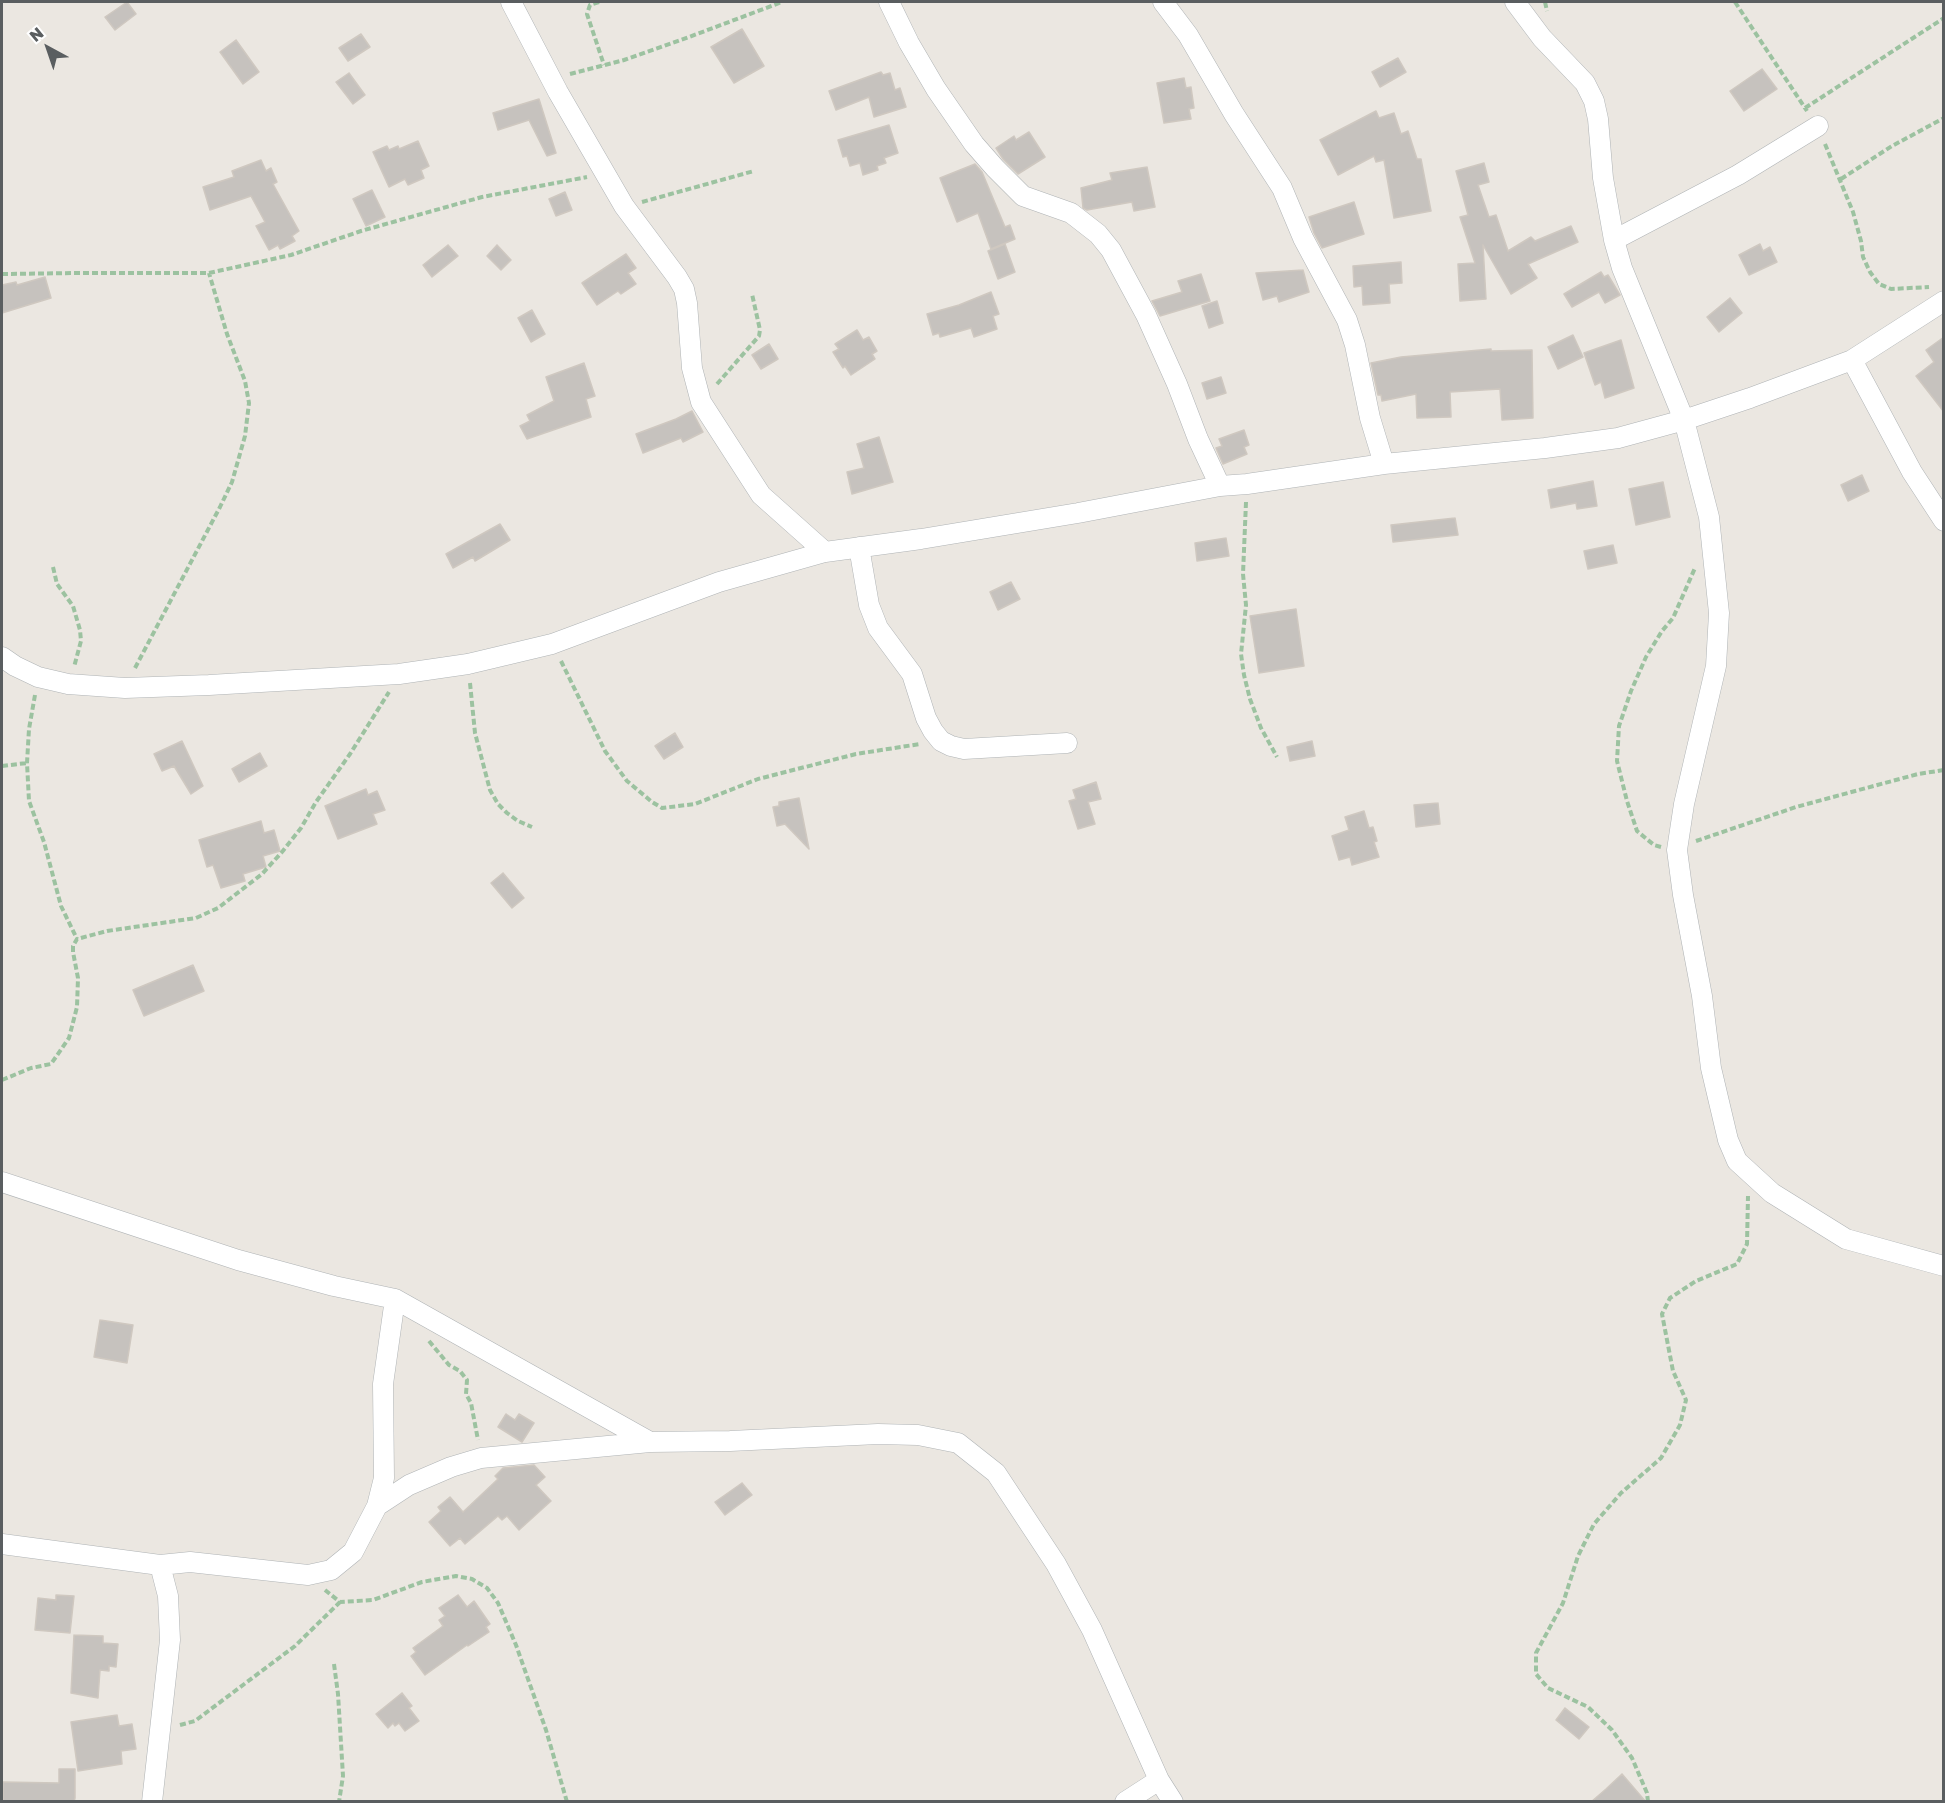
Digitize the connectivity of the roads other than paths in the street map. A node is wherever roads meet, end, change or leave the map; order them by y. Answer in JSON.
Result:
{"nodes":[{"id":1,"x":511,"y":2,"type":"edge"},
{"id":2,"x":890,"y":2,"type":"edge"},
{"id":3,"x":1163,"y":2,"type":"edge"},
{"id":4,"x":1515,"y":2,"type":"edge"},
{"id":5,"x":1818,"y":126,"type":"road end"},
{"id":6,"x":1614,"y":240,"type":"junction"},
{"id":7,"x":1940,"y":294,"type":"edge"},
{"id":8,"x":1852,"y":360,"type":"junction"},
{"id":9,"x":1684,"y":420,"type":"junction"},
{"id":10,"x":1384,"y":464,"type":"junction"},
{"id":11,"x":1220,"y":486,"type":"junction"},
{"id":12,"x":1944,"y":521,"type":"edge"},
{"id":13,"x":859,"y":547,"type":"junction"},
{"id":14,"x":825,"y":552,"type":"junction"},
{"id":15,"x":2,"y":657,"type":"edge"},
{"id":16,"x":1067,"y":743,"type":"dead end"},
{"id":17,"x":2,"y":1182,"type":"edge"},
{"id":18,"x":1944,"y":1266,"type":"edge"},
{"id":19,"x":395,"y":1299,"type":"junction"},
{"id":20,"x":650,"y":1442,"type":"junction"},
{"id":21,"x":377,"y":1506,"type":"junction"},
{"id":22,"x":2,"y":1544,"type":"edge"},
{"id":23,"x":160,"y":1565,"type":"junction"},
{"id":24,"x":1159,"y":1780,"type":"junction"},
{"id":25,"x":152,"y":1802,"type":"edge"},
{"id":26,"x":1125,"y":1802,"type":"edge"},
{"id":27,"x":1173,"y":1802,"type":"edge"}],
"edges":[{"from":1,"to":14,"type":"street"},
{"from":2,"to":11,"type":"street"},
{"from":3,"to":10,"type":"street"},
{"from":4,"to":6,"type":"street"},
{"from":5,"to":6,"type":"street"},
{"from":6,"to":9,"type":"street"},
{"from":7,"to":8,"type":"street"},
{"from":8,"to":9,"type":"street"},
{"from":8,"to":12,"type":"street"},
{"from":9,"to":10,"type":"street"},
{"from":9,"to":18,"type":"street"},
{"from":10,"to":11,"type":"street"},
{"from":11,"to":13,"type":"street"},
{"from":13,"to":14,"type":"street"},
{"from":13,"to":16,"type":"street"},
{"from":14,"to":15,"type":"street"},
{"from":17,"to":19,"type":"street"},
{"from":19,"to":20,"type":"street"},
{"from":19,"to":21,"type":"street"},
{"from":20,"to":21,"type":"street"},
{"from":20,"to":24,"type":"street"},
{"from":21,"to":23,"type":"street"},
{"from":22,"to":23,"type":"street"},
{"from":23,"to":25,"type":"street"},
{"from":24,"to":26,"type":"street"},
{"from":24,"to":27,"type":"street"}]}
